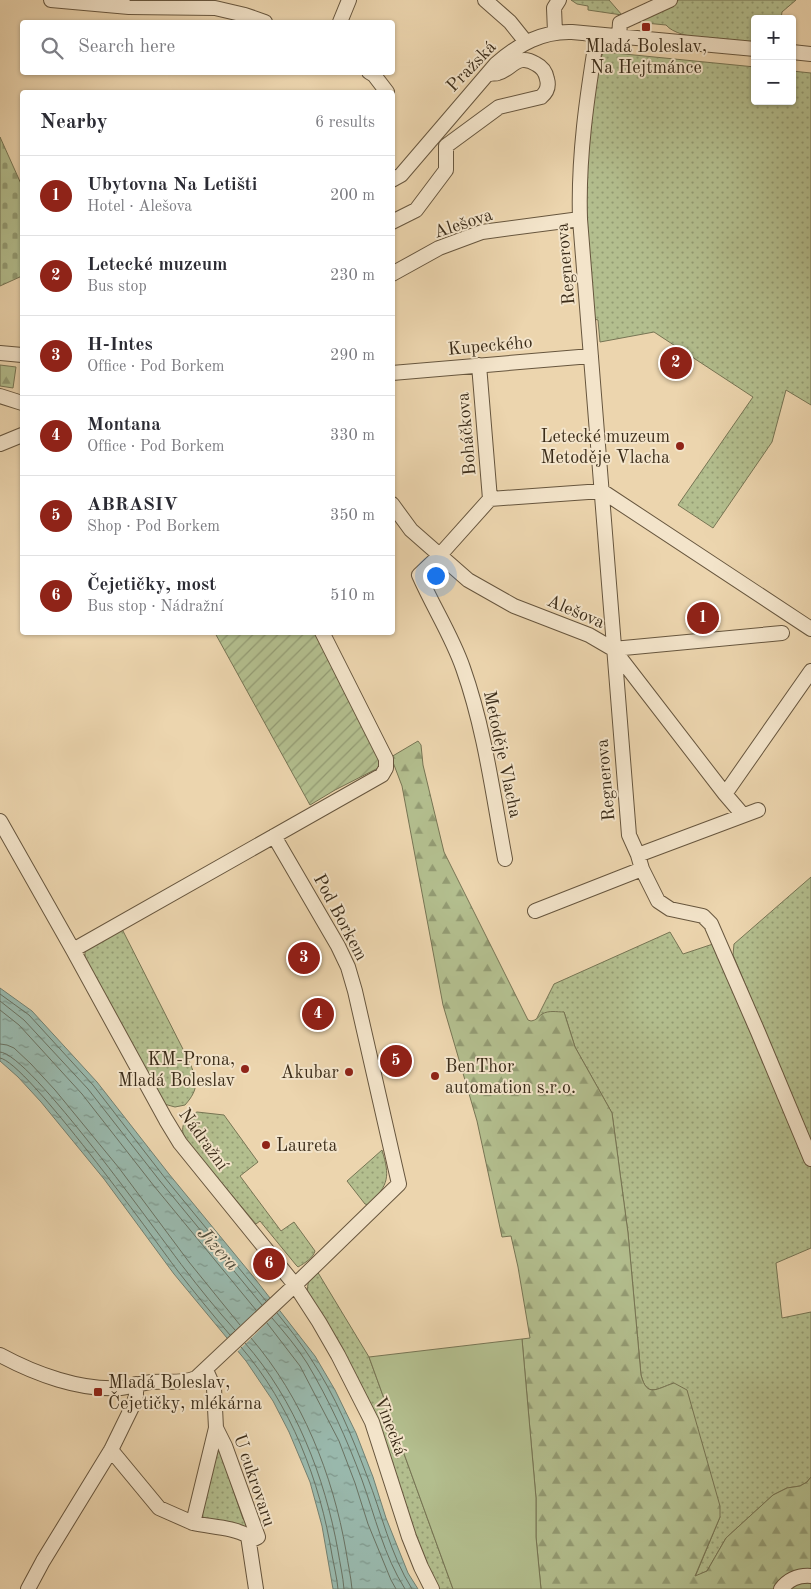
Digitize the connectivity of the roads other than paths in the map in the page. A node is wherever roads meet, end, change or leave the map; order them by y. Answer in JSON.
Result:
{"nodes":[{"id":1,"x":51,"y":0,"type":"edge"},
{"id":2,"x":349,"y":0,"type":"edge"},
{"id":3,"x":485,"y":0,"type":"edge"},
{"id":4,"x":559,"y":0,"type":"edge"},
{"id":5,"x":670,"y":0,"type":"edge"},
{"id":6,"x":259,"y":20,"type":"edge"},
{"id":7,"x":341,"y":20,"type":"edge"},
{"id":8,"x":555,"y":32,"type":"junction"},
{"id":9,"x":597,"y":35,"type":"junction"},
{"id":10,"x":619,"y":37,"type":"junction"},
{"id":11,"x":526,"y":42,"type":"junction"},
{"id":12,"x":751,"y":49,"type":"edge"},
{"id":13,"x":796,"y":52,"type":"edge"},
{"id":14,"x":811,"y":54,"type":"edge"},
{"id":15,"x":487,"y":74,"type":"junction"},
{"id":16,"x":374,"y":75,"type":"edge"},
{"id":17,"x":385,"y":90,"type":"edge"},
{"id":18,"x":395,"y":178,"type":"edge"},
{"id":19,"x":580,"y":219,"type":"junction"},
{"id":20,"x":395,"y":220,"type":"edge"},
{"id":21,"x":395,"y":272,"type":"edge"},
{"id":22,"x":0,"y":353,"type":"edge"},
{"id":23,"x":20,"y":355,"type":"edge"},
{"id":24,"x":592,"y":356,"type":"junction"},
{"id":25,"x":479,"y":365,"type":"junction"},
{"id":26,"x":395,"y":373,"type":"edge"},
{"id":27,"x":0,"y":396,"type":"edge"},
{"id":28,"x":20,"y":402,"type":"edge"},
{"id":29,"x":20,"y":436,"type":"edge"},
{"id":30,"x":0,"y":444,"type":"edge"},
{"id":31,"x":602,"y":491,"type":"junction"},
{"id":32,"x":490,"y":500,"type":"junction"},
{"id":33,"x":395,"y":508,"type":"edge"},
{"id":34,"x":439,"y":556,"type":"junction"},
{"id":35,"x":811,"y":629,"type":"edge"},
{"id":36,"x":782,"y":633,"type":"dead end"},
{"id":37,"x":324,"y":635,"type":"edge"},
{"id":38,"x":613,"y":649,"type":"junction"},
{"id":39,"x":811,"y":670,"type":"edge"},
{"id":40,"x":725,"y":794,"type":"junction"},
{"id":41,"x":758,"y":810,"type":"dead end"},
{"id":42,"x":742,"y":815,"type":"junction"},
{"id":43,"x":0,"y":821,"type":"edge"},
{"id":44,"x":274,"y":836,"type":"junction"},
{"id":45,"x":638,"y":855,"type":"junction"},
{"id":46,"x":505,"y":859,"type":"dead end"},
{"id":47,"x":642,"y":869,"type":"junction"},
{"id":48,"x":535,"y":911,"type":"dead end"},
{"id":49,"x":73,"y":950,"type":"junction"},
{"id":50,"x":811,"y":1159,"type":"edge"},
{"id":51,"x":295,"y":1285,"type":"junction"},
{"id":52,"x":0,"y":1355,"type":"edge"},
{"id":53,"x":206,"y":1370,"type":"junction"},
{"id":54,"x":136,"y":1384,"type":"junction"},
{"id":55,"x":216,"y":1428,"type":"junction"},
{"id":56,"x":111,"y":1450,"type":"junction"},
{"id":57,"x":193,"y":1523,"type":"junction"},
{"id":58,"x":250,"y":1540,"type":"junction"},
{"id":59,"x":811,"y":1576,"type":"edge"},
{"id":60,"x":28,"y":1589,"type":"edge"},
{"id":61,"x":256,"y":1589,"type":"edge"},
{"id":62,"x":432,"y":1589,"type":"edge"},
{"id":63,"x":781,"y":1589,"type":"edge"}],
"edges":[{"from":1,"to":6,"type":"street"},
{"from":2,"to":7,"type":"street"},
{"from":3,"to":11,"type":"street"},
{"from":4,"to":8,"type":"street"},
{"from":5,"to":10,"type":"street"},
{"from":8,"to":9,"type":"street","name":"Pražská"},
{"from":8,"to":11,"type":"street","name":"Pražská"},
{"from":9,"to":10,"type":"street","name":"Pražská"},
{"from":9,"to":19,"type":"street","name":"Regnerova"},
{"from":10,"to":12,"type":"street","name":"Pražská"},
{"from":11,"to":15,"type":"street","name":"Pražská"},
{"from":13,"to":14,"type":"street"},
{"from":15,"to":18,"type":"street","name":"Pražská"},
{"from":15,"to":20,"type":"street"},
{"from":16,"to":17,"type":"street"},
{"from":19,"to":21,"type":"street","name":"Alešova"},
{"from":19,"to":24,"type":"street","name":"Regnerova"},
{"from":22,"to":23,"type":"street"},
{"from":24,"to":25,"type":"street","name":"Kupeckého"},
{"from":24,"to":31,"type":"street","name":"Regnerova"},
{"from":25,"to":26,"type":"street","name":"Kupeckého"},
{"from":25,"to":32,"type":"street","name":"Boháčkova"},
{"from":27,"to":28,"type":"street"},
{"from":29,"to":30,"type":"street"},
{"from":31,"to":32,"type":"street"},
{"from":31,"to":35,"type":"street"},
{"from":31,"to":38,"type":"street","name":"Regnerova"},
{"from":32,"to":34,"type":"street"},
{"from":33,"to":34,"type":"street","name":"Alešova"},
{"from":34,"to":38,"type":"street","name":"Alešova"},
{"from":34,"to":46,"type":"street","name":"Metoděje Vlacha"},
{"from":36,"to":38,"type":"street","name":"Alešova"},
{"from":37,"to":44,"type":"street"},
{"from":38,"to":40,"type":"street"},
{"from":38,"to":45,"type":"street","name":"Regnerova"},
{"from":39,"to":40,"type":"street"},
{"from":40,"to":42,"type":"street"},
{"from":41,"to":42,"type":"street"},
{"from":42,"to":45,"type":"street"},
{"from":43,"to":49,"type":"street","name":"Nádražní"},
{"from":44,"to":49,"type":"street"},
{"from":44,"to":51,"type":"street","name":"Pod Borkem"},
{"from":45,"to":47,"type":"street","name":"Regnerova"},
{"from":47,"to":48,"type":"street"},
{"from":47,"to":50,"type":"street","name":"Regnerova"},
{"from":49,"to":51,"type":"street","name":"Nádražní"},
{"from":51,"to":53,"type":"street"},
{"from":51,"to":62,"type":"street","name":"Vinecká"},
{"from":52,"to":54,"type":"street"},
{"from":53,"to":54,"type":"street"},
{"from":53,"to":55,"type":"street","name":"U cukrovaru"},
{"from":54,"to":56,"type":"street"},
{"from":55,"to":57,"type":"street","name":"U cukrovaru"},
{"from":55,"to":58,"type":"street","name":"U cukrovaru"},
{"from":56,"to":57,"type":"street","name":"U cukrovaru"},
{"from":56,"to":60,"type":"street"},
{"from":57,"to":58,"type":"street","name":"U cukrovaru"},
{"from":58,"to":61,"type":"street","name":"U cukrovaru"},
{"from":59,"to":63,"type":"street"}]}
